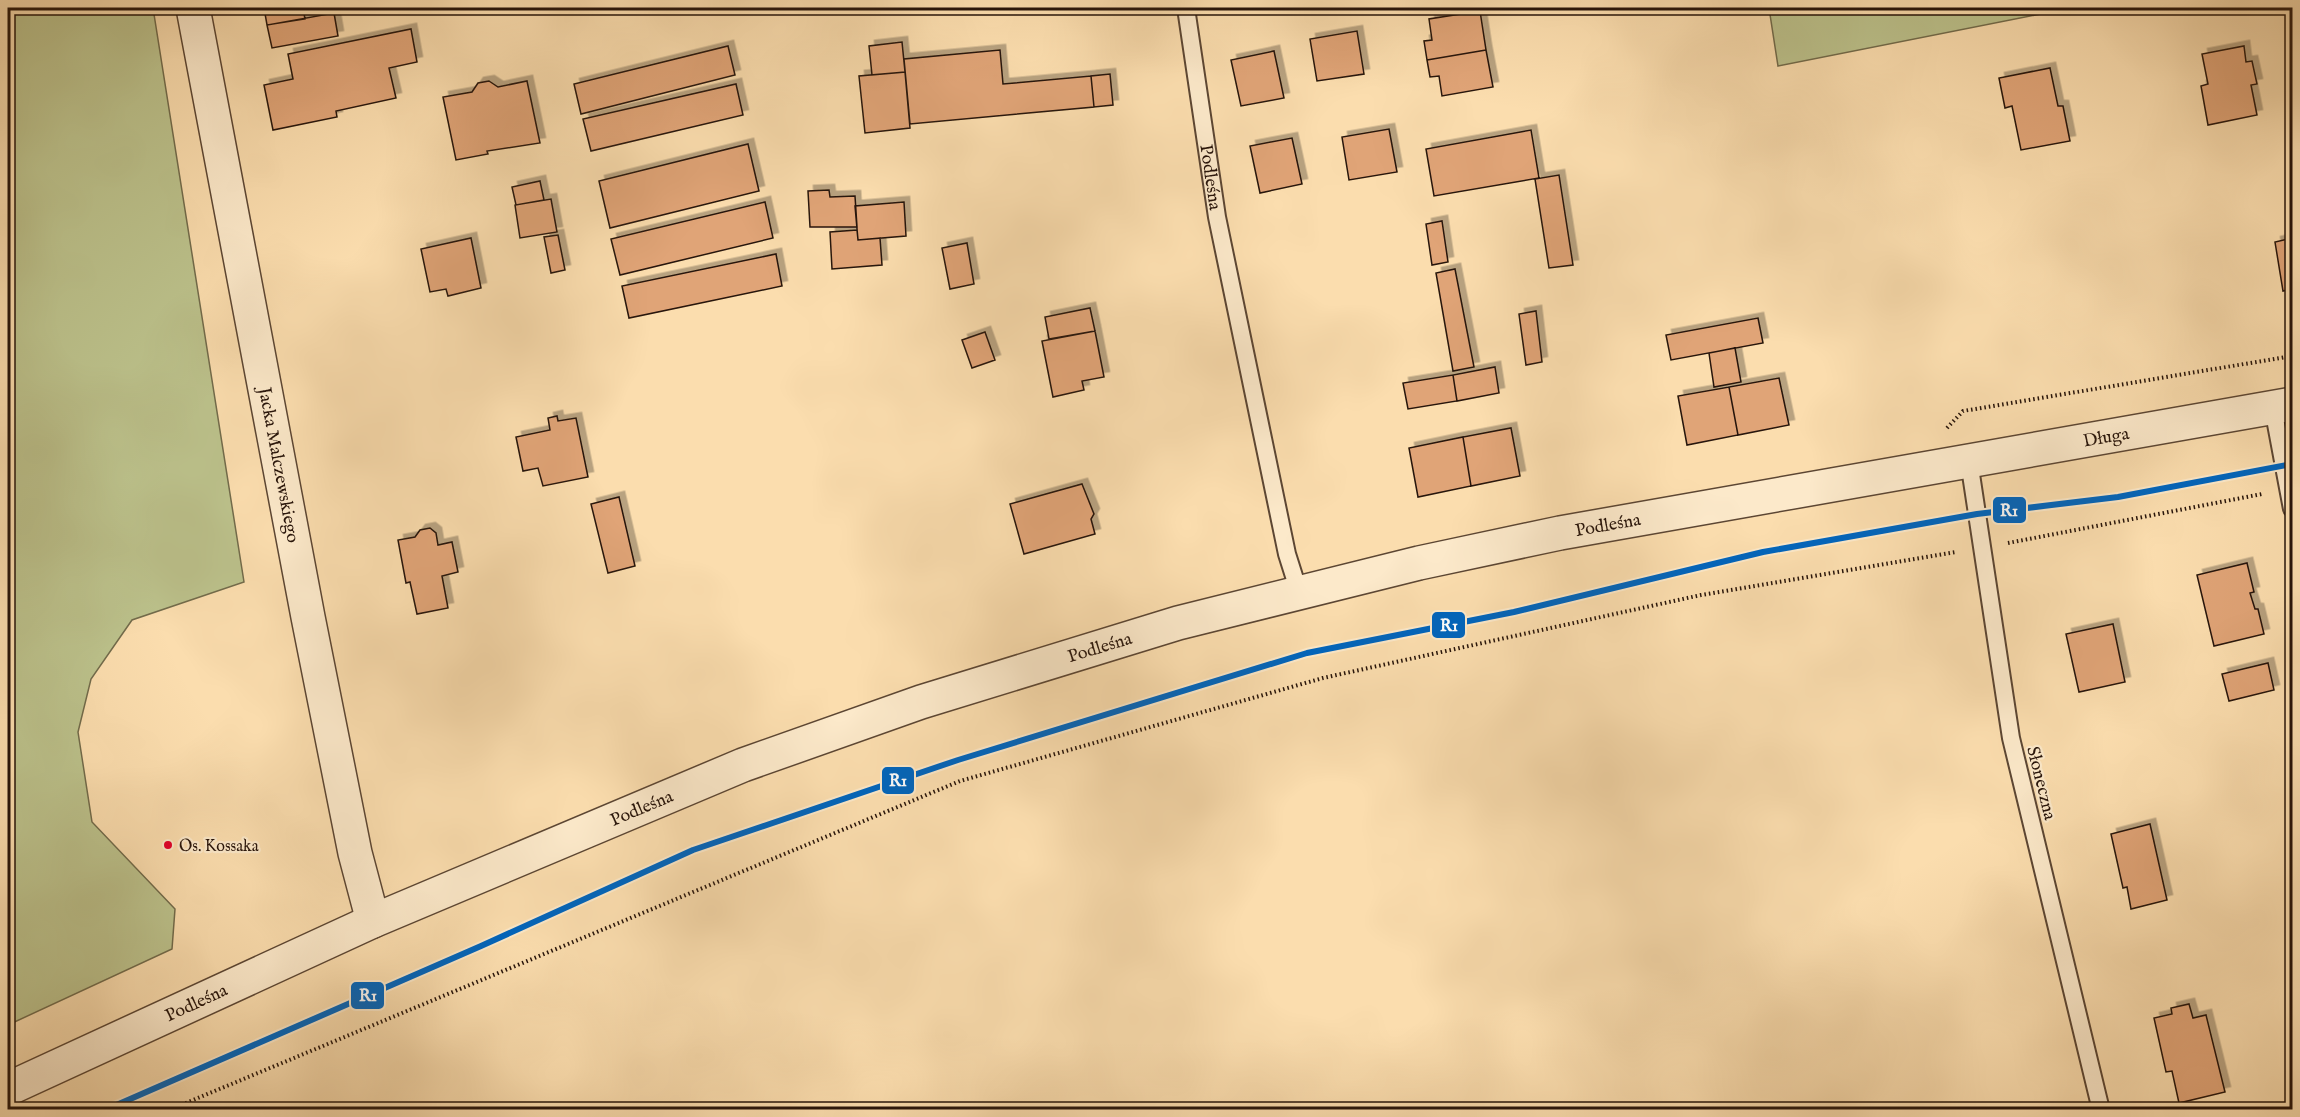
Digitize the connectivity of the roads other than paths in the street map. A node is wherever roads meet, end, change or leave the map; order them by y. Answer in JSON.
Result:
{"nodes":[{"id":1,"x":193,"y":8,"type":"edge"},
{"id":2,"x":1186,"y":8,"type":"edge"},
{"id":3,"x":2282,"y":406,"type":"edge"},
{"id":4,"x":1969,"y":461,"type":"junction"},
{"id":5,"x":1918,"y":470,"type":"joint"},
{"id":6,"x":2292,"y":509,"type":"edge"},
{"id":7,"x":1299,"y":592,"type":"junction"},
{"id":8,"x":374,"y":921,"type":"junction"},
{"id":9,"x":8,"y":1089,"type":"edge"},
{"id":10,"x":2101,"y":1110,"type":"edge"}],
"edges":[{"from":1,"to":8,"type":"street","name":"Jacka Malczewskiego"},
{"from":2,"to":7,"type":"lane","name":"Podleśna"},
{"from":3,"to":4,"type":"street","name":"Długa"},
{"from":3,"to":6,"type":"lane"},
{"from":4,"to":5,"type":"street","name":"Długa"},
{"from":4,"to":10,"type":"lane","name":"Słoneczna"},
{"from":5,"to":7,"type":"street","name":"Podleśna"},
{"from":7,"to":8,"type":"street","name":"Podleśna"},
{"from":8,"to":9,"type":"street","name":"Podleśna"}]}
